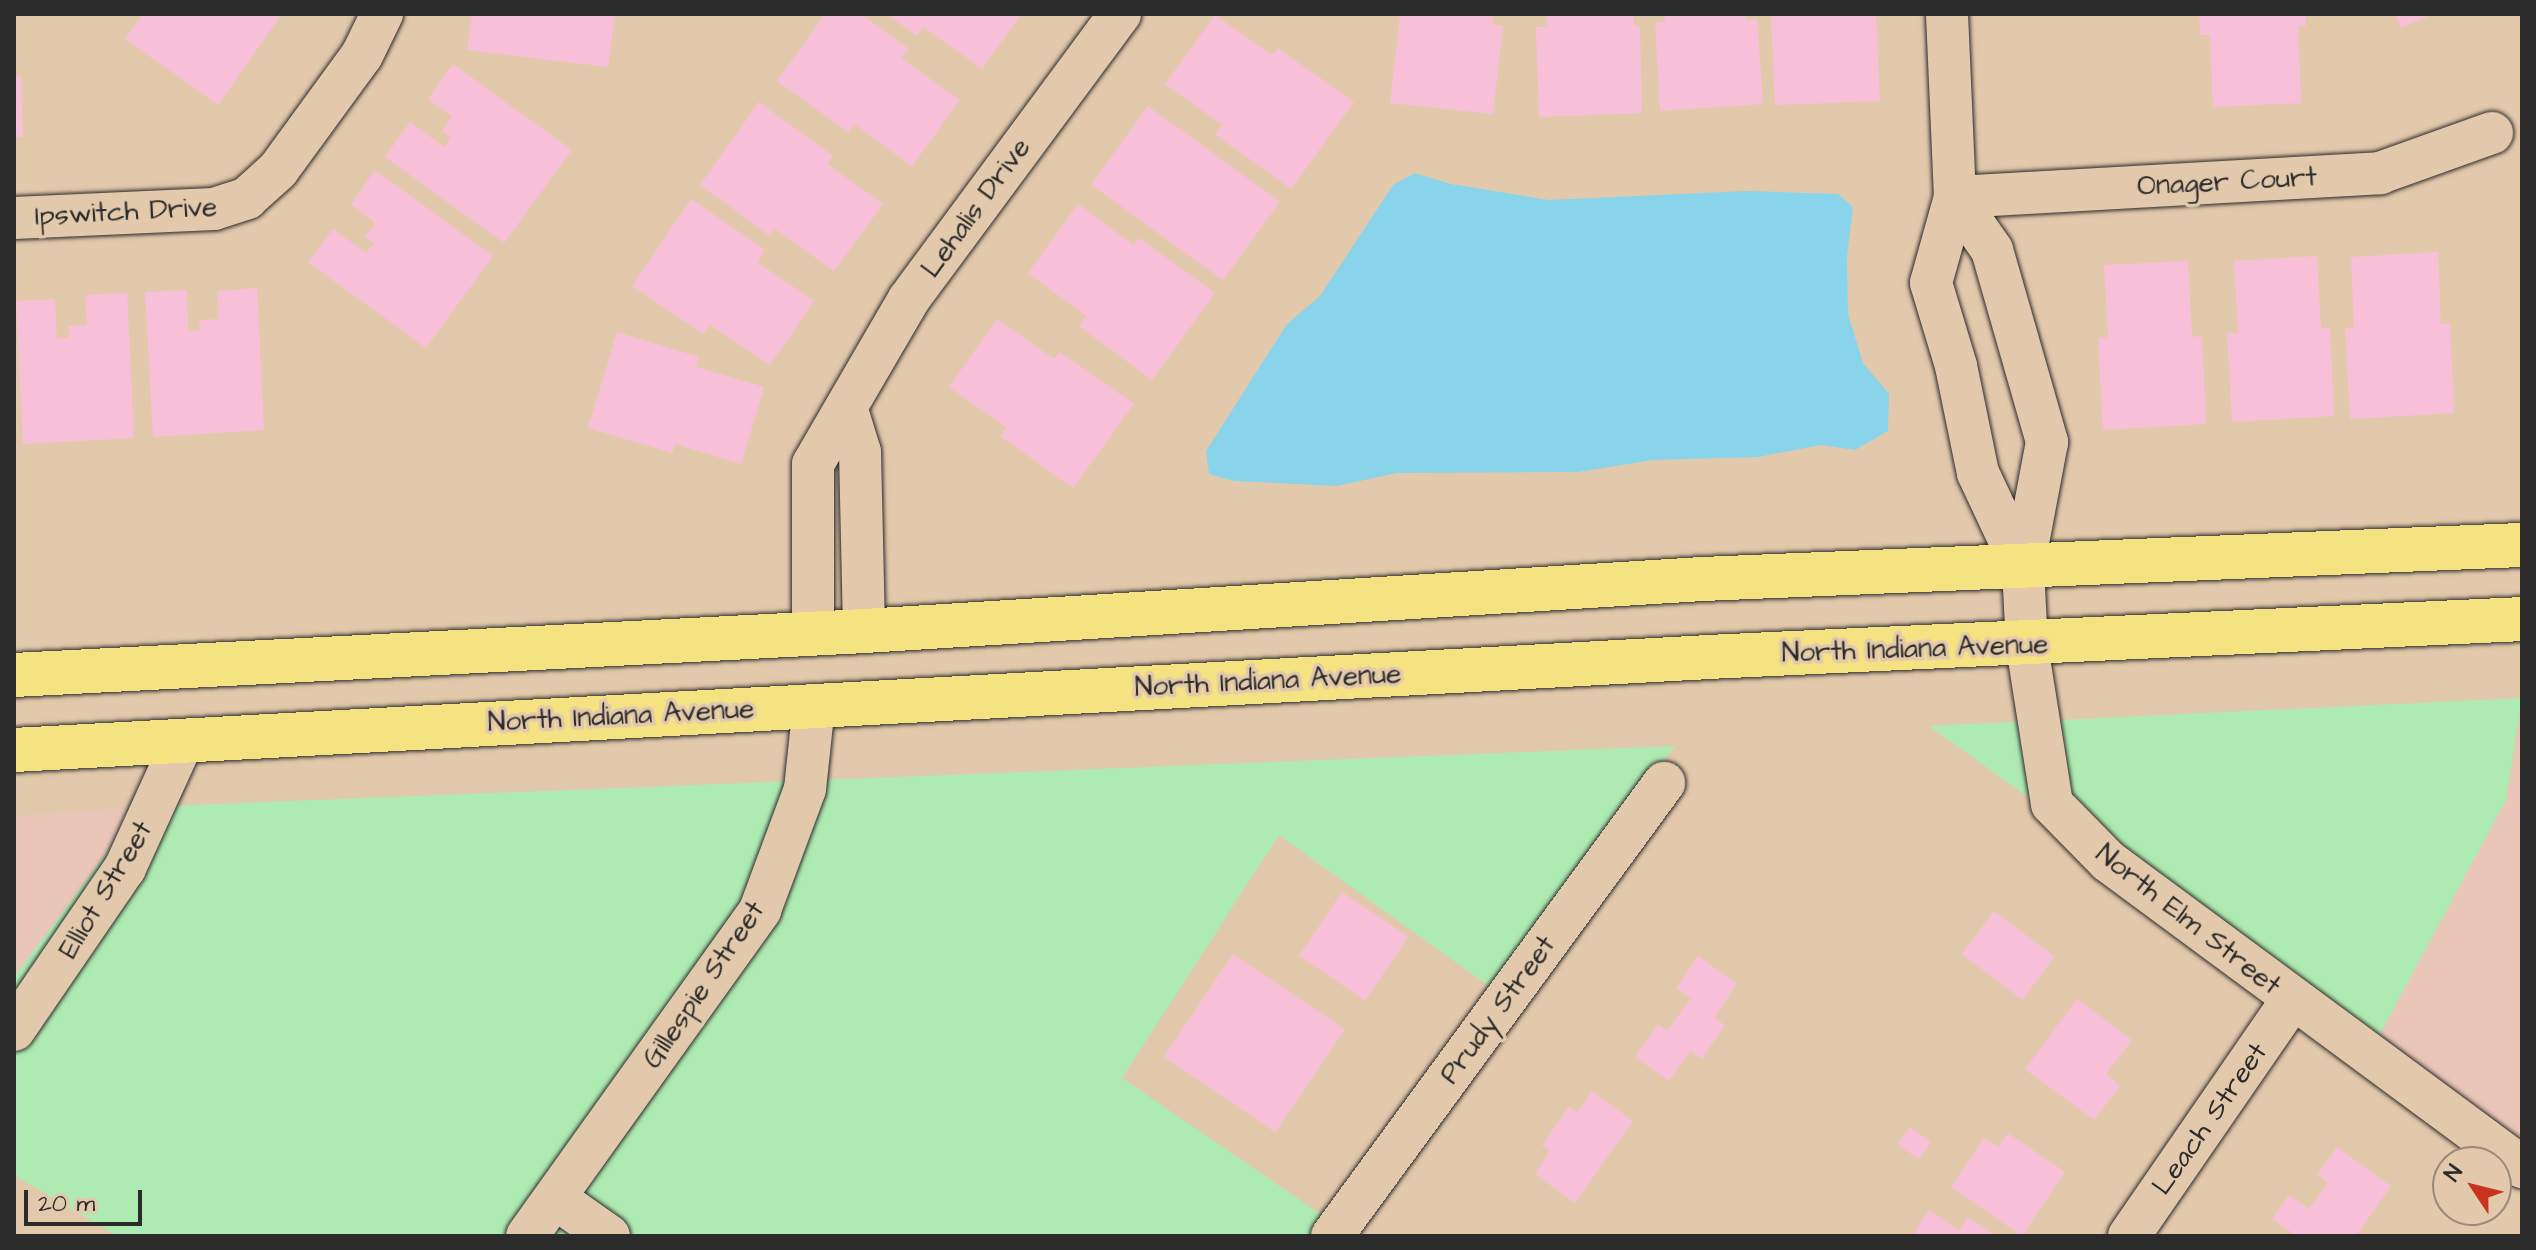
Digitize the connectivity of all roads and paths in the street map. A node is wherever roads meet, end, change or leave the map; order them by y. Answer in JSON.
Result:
{"nodes":[{"id":1,"x":382,"y":14,"type":"edge"},
{"id":2,"x":1120,"y":14,"type":"edge"},
{"id":3,"x":1947,"y":14,"type":"edge"},
{"id":4,"x":2492,"y":133,"type":"dead end"},
{"id":5,"x":1955,"y":197,"type":"junction"},
{"id":6,"x":14,"y":218,"type":"edge"},
{"id":7,"x":2019,"y":347,"type":"junction"},
{"id":8,"x":1956,"y":366,"type":"junction"},
{"id":9,"x":847,"y":410,"type":"junction"},
{"id":10,"x":2522,"y":545,"type":"edge"},
{"id":11,"x":2023,"y":569,"type":"junction"},
{"id":12,"x":2522,"y":619,"type":"edge"},
{"id":13,"x":813,"y":631,"type":"junction"},
{"id":14,"x":864,"y":631,"type":"junction"},
{"id":15,"x":2027,"y":646,"type":"junction"},
{"id":16,"x":14,"y":675,"type":"edge"},
{"id":17,"x":814,"y":705,"type":"junction"},
{"id":18,"x":183,"y":741,"type":"junction"},
{"id":19,"x":14,"y":750,"type":"edge"},
{"id":20,"x":1664,"y":783,"type":"dead end"},
{"id":21,"x":2291,"y":1001,"type":"junction"},
{"id":22,"x":14,"y":1030,"type":"edge"},
{"id":23,"x":2522,"y":1167,"type":"edge"},
{"id":24,"x":555,"y":1198,"type":"junction"},
{"id":25,"x":527,"y":1236,"type":"edge"},
{"id":26,"x":609,"y":1236,"type":"edge"},
{"id":27,"x":1332,"y":1236,"type":"edge"},
{"id":28,"x":2129,"y":1236,"type":"edge"}],
"edges":[{"from":1,"to":6,"type":"street","name":"Ipswitch Drive"},
{"from":2,"to":9,"type":"street","name":"Lehalis Drive"},
{"from":3,"to":5,"type":"street"},
{"from":4,"to":5,"type":"street","name":"Onager Court"},
{"from":5,"to":7,"type":"street"},
{"from":5,"to":8,"type":"street"},
{"from":7,"to":8,"type":"street"},
{"from":7,"to":11,"type":"street"},
{"from":8,"to":11,"type":"street"},
{"from":9,"to":13,"type":"street","name":"Lehalis Drive"},
{"from":9,"to":14,"type":"street"},
{"from":10,"to":11,"type":"main road"},
{"from":11,"to":14,"type":"main road"},
{"from":11,"to":15,"type":"street","name":"North Elm Street"},
{"from":12,"to":15,"type":"main road","name":"North Indiana Avenue"},
{"from":13,"to":14,"type":"main road"},
{"from":13,"to":16,"type":"main road"},
{"from":15,"to":17,"type":"main road","name":"North Indiana Avenue"},
{"from":15,"to":21,"type":"street","name":"North Elm Street"},
{"from":17,"to":18,"type":"main road","name":"North Indiana Avenue"},
{"from":17,"to":24,"type":"street","name":"Gillespie Street"},
{"from":18,"to":19,"type":"main road","name":"North Indiana Avenue"},
{"from":18,"to":22,"type":"street","name":"Elliot Street"},
{"from":20,"to":27,"type":"street","name":"Prudy Street"},
{"from":21,"to":23,"type":"street","name":"North Elm Street"},
{"from":21,"to":28,"type":"street","name":"Leach Street"},
{"from":24,"to":25,"type":"street","name":"Gillespie Street"},
{"from":24,"to":26,"type":"street"}]}
